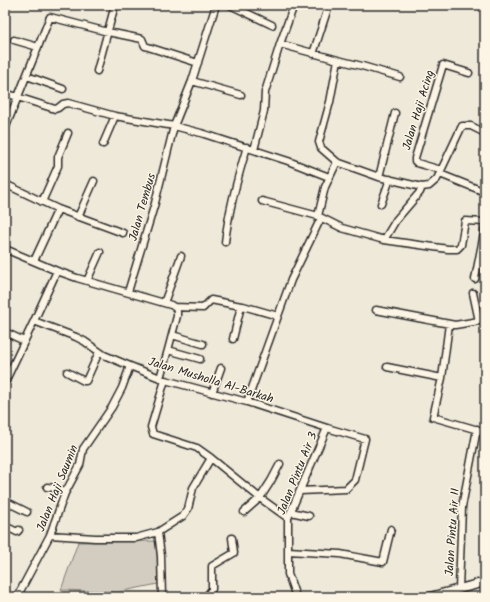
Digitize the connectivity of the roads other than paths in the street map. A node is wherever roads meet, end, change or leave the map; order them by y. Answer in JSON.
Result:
{"nodes":[{"id":1,"x":115,"y":5,"type":"edge"},
{"id":2,"x":216,"y":5,"type":"edge"},
{"id":3,"x":230,"y":5,"type":"edge"},
{"id":4,"x":294,"y":5,"type":"edge"},
{"id":5,"x":327,"y":11,"type":"dead end"},
{"id":6,"x":272,"y":25,"type":"dead end"},
{"id":7,"x":108,"y":32,"type":"junction"},
{"id":8,"x":14,"y":40,"type":"dead end"},
{"id":9,"x":280,"y":44,"type":"junction"},
{"id":10,"x":38,"y":47,"type":"junction"},
{"id":11,"x":314,"y":54,"type":"junction"},
{"id":12,"x":338,"y":60,"type":"junction"},
{"id":13,"x":198,"y":63,"type":"junction"},
{"id":14,"x":97,"y":71,"type":"dead end"},
{"id":15,"x":469,"y":73,"type":"dead end"},
{"id":16,"x":27,"y":76,"type":"junction"},
{"id":17,"x":400,"y":77,"type":"dead end"},
{"id":18,"x":192,"y":81,"type":"junction"},
{"id":19,"x":62,"y":89,"type":"dead end"},
{"id":20,"x":5,"y":93,"type":"edge"},
{"id":21,"x":241,"y":95,"type":"dead end"},
{"id":22,"x":17,"y":97,"type":"junction"},
{"id":23,"x":395,"y":113,"type":"dead end"},
{"id":24,"x":115,"y":116,"type":"junction"},
{"id":25,"x":174,"y":126,"type":"junction"},
{"id":26,"x":5,"y":129,"type":"edge"},
{"id":27,"x":68,"y":133,"type":"dead end"},
{"id":28,"x":485,"y":133,"type":"edge"},
{"id":29,"x":103,"y":144,"type":"dead end"},
{"id":30,"x":247,"y":147,"type":"junction"},
{"id":31,"x":254,"y":150,"type":"junction"},
{"id":32,"x":337,"y":162,"type":"junction"},
{"id":33,"x":441,"y":172,"type":"junction"},
{"id":34,"x":329,"y":177,"type":"junction"},
{"id":35,"x":379,"y":177,"type":"junction"},
{"id":36,"x":390,"y":180,"type":"junction"},
{"id":37,"x":94,"y":181,"type":"dead end"},
{"id":38,"x":5,"y":184,"type":"edge"},
{"id":39,"x":422,"y":187,"type":"junction"},
{"id":40,"x":485,"y":192,"type":"edge"},
{"id":41,"x":262,"y":201,"type":"dead end"},
{"id":42,"x":42,"y":202,"type":"junction"},
{"id":43,"x":381,"y":204,"type":"dead end"},
{"id":44,"x":58,"y":209,"type":"junction"},
{"id":45,"x":78,"y":216,"type":"junction"},
{"id":46,"x":319,"y":217,"type":"junction"},
{"id":47,"x":485,"y":222,"type":"edge"},
{"id":48,"x":485,"y":228,"type":"edge"},
{"id":49,"x":123,"y":233,"type":"dead end"},
{"id":50,"x":384,"y":240,"type":"junction"},
{"id":51,"x":225,"y":242,"type":"dead end"},
{"id":52,"x":5,"y":249,"type":"edge"},
{"id":53,"x":100,"y":252,"type":"dead end"},
{"id":54,"x":181,"y":256,"type":"dead end"},
{"id":55,"x":34,"y":261,"type":"junction"},
{"id":56,"x":57,"y":271,"type":"junction"},
{"id":57,"x":475,"y":279,"type":"dead end"},
{"id":58,"x":87,"y":281,"type":"junction"},
{"id":59,"x":128,"y":292,"type":"junction"},
{"id":60,"x":473,"y":294,"type":"dead end"},
{"id":61,"x":164,"y":303,"type":"junction"},
{"id":62,"x":241,"y":306,"type":"junction"},
{"id":63,"x":174,"y":307,"type":"junction"},
{"id":64,"x":376,"y":310,"type":"dead end"},
{"id":65,"x":278,"y":316,"type":"junction"},
{"id":66,"x":482,"y":320,"type":"edge"},
{"id":67,"x":34,"y":321,"type":"junction"},
{"id":68,"x":449,"y":324,"type":"junction"},
{"id":69,"x":5,"y":332,"type":"edge"},
{"id":70,"x":172,"y":335,"type":"junction"},
{"id":71,"x":233,"y":339,"type":"dead end"},
{"id":72,"x":24,"y":342,"type":"junction"},
{"id":73,"x":203,"y":344,"type":"dead end"},
{"id":74,"x":168,"y":350,"type":"junction"},
{"id":75,"x":99,"y":352,"type":"junction"},
{"id":76,"x":200,"y":359,"type":"dead end"},
{"id":77,"x":130,"y":366,"type":"junction"},
{"id":78,"x":387,"y":367,"type":"dead end"},
{"id":79,"x":221,"y":368,"type":"dead end"},
{"id":80,"x":67,"y":372,"type":"dead end"},
{"id":81,"x":442,"y":378,"type":"junction"},
{"id":82,"x":163,"y":379,"type":"junction"},
{"id":83,"x":5,"y":382,"type":"edge"},
{"id":84,"x":212,"y":393,"type":"junction"},
{"id":85,"x":246,"y":402,"type":"junction"},
{"id":86,"x":327,"y":428,"type":"junction"},
{"id":87,"x":477,"y":430,"type":"junction"},
{"id":88,"x":485,"y":432,"type":"edge"},
{"id":89,"x":211,"y":458,"type":"junction"},
{"id":90,"x":280,"y":464,"type":"dead end"},
{"id":91,"x":47,"y":487,"type":"dead end"},
{"id":92,"x":300,"y":491,"type":"junction"},
{"id":93,"x":65,"y":493,"type":"junction"},
{"id":94,"x":260,"y":498,"type":"junction"},
{"id":95,"x":5,"y":501,"type":"edge"},
{"id":96,"x":26,"y":512,"type":"dead end"},
{"id":97,"x":244,"y":512,"type":"dead end"},
{"id":98,"x":290,"y":515,"type":"junction"},
{"id":99,"x":309,"y":516,"type":"dead end"},
{"id":100,"x":5,"y":526,"type":"edge"},
{"id":101,"x":391,"y":529,"type":"dead end"},
{"id":102,"x":19,"y":530,"type":"dead end"},
{"id":103,"x":158,"y":532,"type":"junction"},
{"id":104,"x":50,"y":535,"type":"junction"},
{"id":105,"x":232,"y":538,"type":"dead end"},
{"id":106,"x":288,"y":551,"type":"junction"},
{"id":107,"x":485,"y":582,"type":"edge"},
{"id":108,"x":459,"y":589,"type":"junction"},
{"id":109,"x":17,"y":597,"type":"edge"},
{"id":110,"x":162,"y":597,"type":"edge"},
{"id":111,"x":206,"y":597,"type":"edge"},
{"id":112,"x":296,"y":597,"type":"edge"},
{"id":113,"x":430,"y":597,"type":"edge"}],
"edges":[{"from":1,"to":7,"type":"street"},
{"from":2,"to":13,"type":"street","name":"Jalan Tembus"},
{"from":3,"to":6,"type":"street"},
{"from":4,"to":9,"type":"street"},
{"from":5,"to":11,"type":"street"},
{"from":7,"to":10,"type":"street"},
{"from":7,"to":13,"type":"street"},
{"from":7,"to":14,"type":"street"},
{"from":8,"to":10,"type":"street"},
{"from":9,"to":11,"type":"street"},
{"from":9,"to":31,"type":"street"},
{"from":10,"to":16,"type":"street"},
{"from":11,"to":12,"type":"street"},
{"from":12,"to":17,"type":"street"},
{"from":12,"to":32,"type":"street"},
{"from":13,"to":18,"type":"street","name":"Jalan Tembus"},
{"from":15,"to":33,"type":"street","name":"Jalan Haji Acing"},
{"from":16,"to":19,"type":"street"},
{"from":16,"to":22,"type":"street"},
{"from":18,"to":21,"type":"street"},
{"from":18,"to":25,"type":"street","name":"Jalan Tembus"},
{"from":20,"to":22,"type":"street"},
{"from":22,"to":24,"type":"street"},
{"from":22,"to":26,"type":"street"},
{"from":23,"to":35,"type":"street"},
{"from":24,"to":25,"type":"street"},
{"from":24,"to":29,"type":"street"},
{"from":25,"to":30,"type":"street"},
{"from":25,"to":59,"type":"street","name":"Jalan Tembus"},
{"from":27,"to":42,"type":"street"},
{"from":28,"to":33,"type":"street"},
{"from":30,"to":31,"type":"street"},
{"from":30,"to":51,"type":"street"},
{"from":31,"to":34,"type":"street"},
{"from":32,"to":34,"type":"street"},
{"from":32,"to":35,"type":"street"},
{"from":33,"to":39,"type":"street"},
{"from":33,"to":40,"type":"street"},
{"from":34,"to":46,"type":"street"},
{"from":35,"to":36,"type":"street"},
{"from":36,"to":39,"type":"street"},
{"from":36,"to":43,"type":"street"},
{"from":37,"to":45,"type":"street"},
{"from":38,"to":42,"type":"street"},
{"from":39,"to":50,"type":"street"},
{"from":41,"to":46,"type":"street"},
{"from":42,"to":44,"type":"street"},
{"from":44,"to":45,"type":"street"},
{"from":44,"to":55,"type":"street"},
{"from":45,"to":49,"type":"street"},
{"from":46,"to":50,"type":"street"},
{"from":46,"to":65,"type":"street"},
{"from":47,"to":50,"type":"street"},
{"from":48,"to":57,"type":"street"},
{"from":52,"to":55,"type":"street"},
{"from":53,"to":58,"type":"street"},
{"from":54,"to":61,"type":"street"},
{"from":55,"to":56,"type":"street"},
{"from":56,"to":58,"type":"street"},
{"from":56,"to":67,"type":"street"},
{"from":58,"to":59,"type":"street"},
{"from":59,"to":61,"type":"street"},
{"from":60,"to":66,"type":"street"},
{"from":61,"to":63,"type":"street"},
{"from":62,"to":63,"type":"street"},
{"from":62,"to":65,"type":"street"},
{"from":62,"to":71,"type":"street"},
{"from":63,"to":70,"type":"street"},
{"from":64,"to":68,"type":"street"},
{"from":65,"to":85,"type":"street"},
{"from":66,"to":68,"type":"street"},
{"from":67,"to":72,"type":"street"},
{"from":67,"to":75,"type":"street","name":"Jalan Musholla Al-Barkah"},
{"from":68,"to":81,"type":"street"},
{"from":69,"to":72,"type":"street"},
{"from":70,"to":73,"type":"street"},
{"from":70,"to":74,"type":"street"},
{"from":72,"to":83,"type":"street"},
{"from":74,"to":76,"type":"street"},
{"from":74,"to":82,"type":"street"},
{"from":75,"to":77,"type":"street","name":"Jalan Musholla Al-Barkah"},
{"from":75,"to":80,"type":"street"},
{"from":77,"to":82,"type":"street","name":"Jalan Musholla Al-Barkah"},
{"from":77,"to":93,"type":"street","name":"Jalan Haji Saumin"},
{"from":78,"to":81,"type":"street"},
{"from":79,"to":84,"type":"street"},
{"from":81,"to":87,"type":"street"},
{"from":82,"to":84,"type":"street","name":"Jalan Musholla Al-Barkah"},
{"from":82,"to":89,"type":"street"},
{"from":84,"to":85,"type":"street","name":"Jalan Musholla Al-Barkah"},
{"from":85,"to":86,"type":"street","name":"Jalan Musholla Al-Barkah"},
{"from":86,"to":92,"type":"street","name":"Jalan Pintu Air 3"},
{"from":86,"to":92,"type":"street","name":"Jalan Musholla Al-Barkah"},
{"from":87,"to":88,"type":"street"},
{"from":87,"to":108,"type":"street","name":"Jalan Pintu Air II"},
{"from":89,"to":94,"type":"street"},
{"from":89,"to":103,"type":"street"},
{"from":90,"to":94,"type":"street"},
{"from":91,"to":93,"type":"street"},
{"from":92,"to":98,"type":"street","name":"Jalan Pintu Air 3"},
{"from":93,"to":104,"type":"street","name":"Jalan Haji Saumin"},
{"from":94,"to":97,"type":"street"},
{"from":94,"to":98,"type":"street"},
{"from":95,"to":96,"type":"street"},
{"from":98,"to":99,"type":"street"},
{"from":98,"to":106,"type":"street","name":"Jalan Pintu Air 3"},
{"from":100,"to":102,"type":"street"},
{"from":101,"to":106,"type":"street"},
{"from":103,"to":104,"type":"street"},
{"from":103,"to":110,"type":"street"},
{"from":104,"to":109,"type":"street","name":"Jalan Haji Saumin"},
{"from":105,"to":111,"type":"street"},
{"from":106,"to":112,"type":"street","name":"Jalan Pintu Air 3"},
{"from":107,"to":108,"type":"main road"},
{"from":108,"to":113,"type":"main road"}]}
